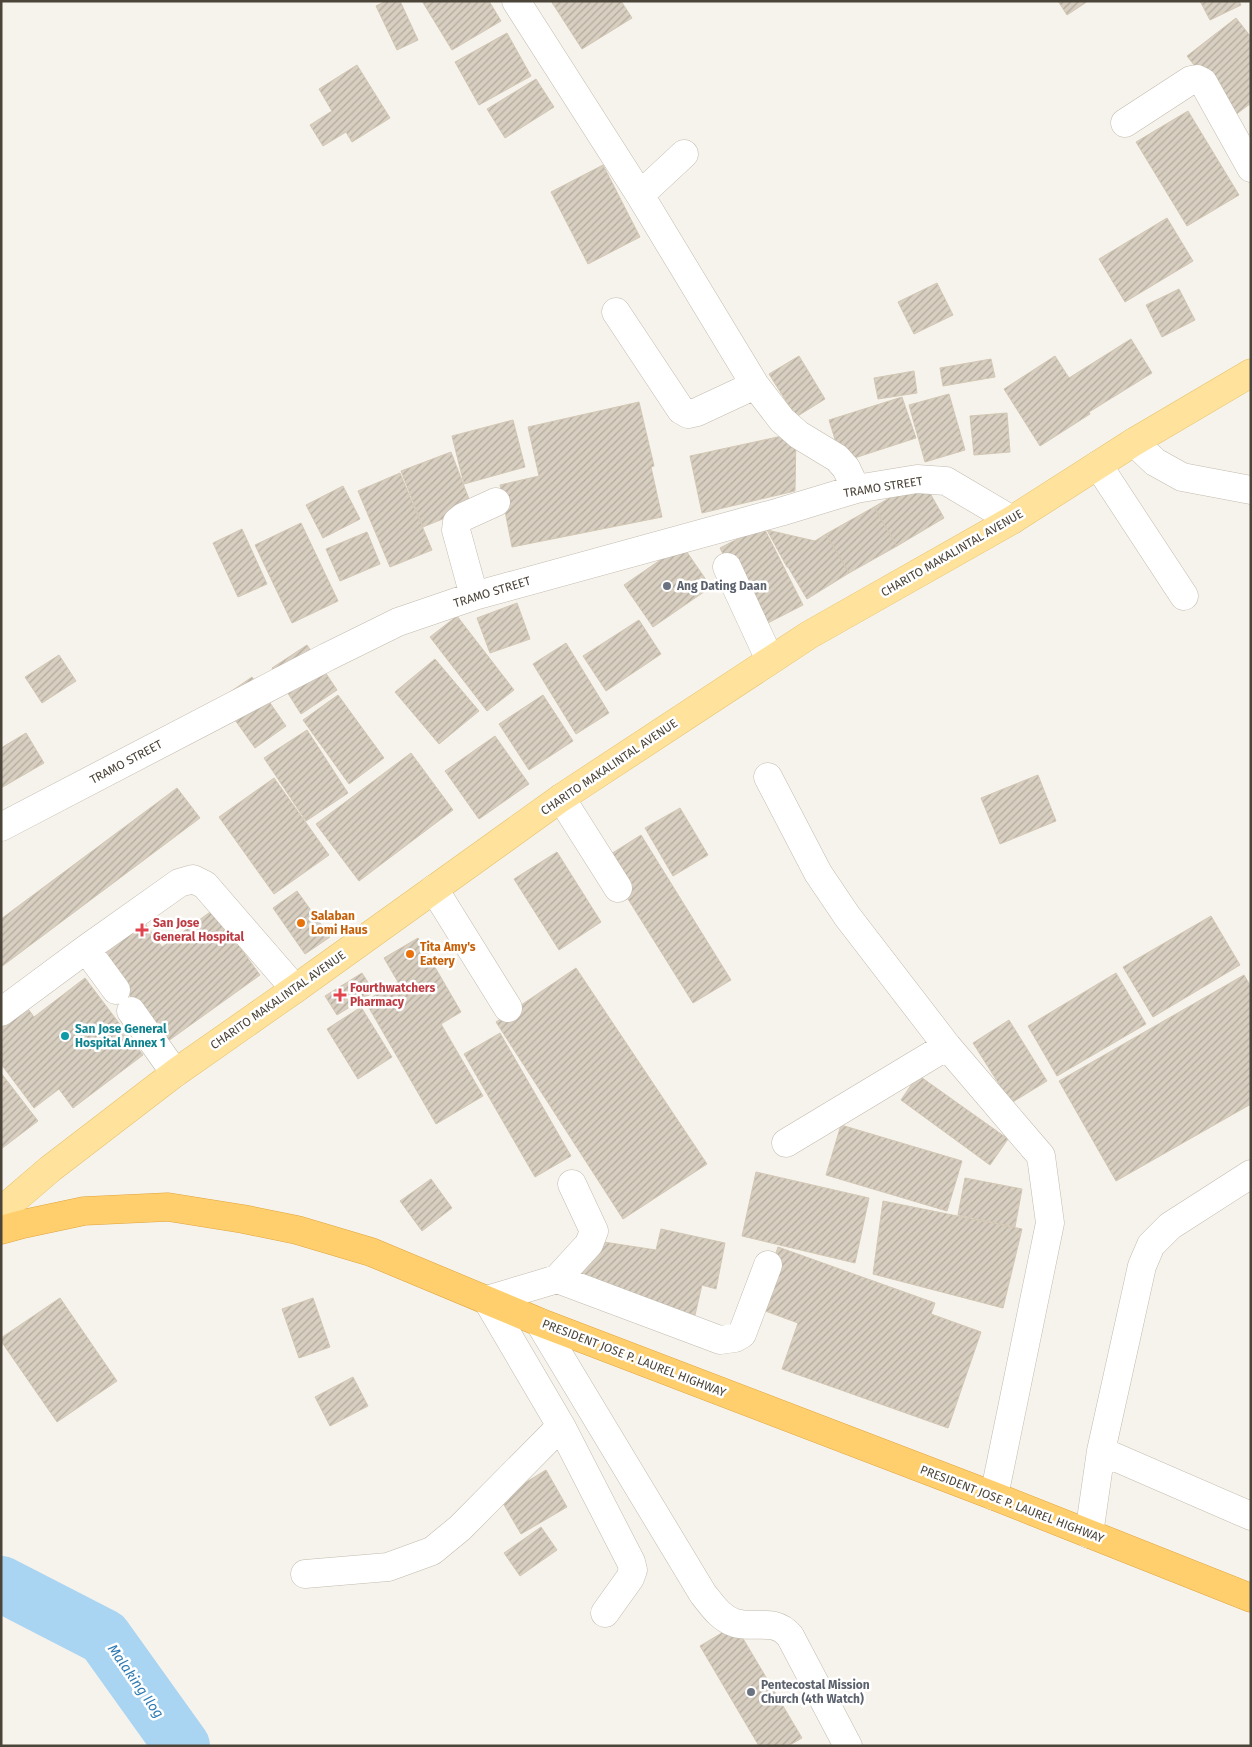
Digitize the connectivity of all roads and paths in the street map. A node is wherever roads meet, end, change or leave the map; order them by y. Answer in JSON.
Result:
{"nodes":[{"id":1,"x":516,"y":1,"type":"edge"},
{"id":2,"x":1125,"y":123,"type":"dead end"},
{"id":3,"x":684,"y":154,"type":"dead end"},
{"id":4,"x":1251,"y":168,"type":"edge"},
{"id":5,"x":640,"y":195,"type":"junction"},
{"id":6,"x":616,"y":312,"type":"dead end"},
{"id":7,"x":1251,"y":373,"type":"edge"},
{"id":8,"x":755,"y":385,"type":"junction"},
{"id":9,"x":1134,"y":442,"type":"junction"},
{"id":10,"x":1098,"y":465,"type":"junction"},
{"id":11,"x":856,"y":489,"type":"junction"},
{"id":12,"x":1251,"y":490,"type":"edge"},
{"id":13,"x":496,"y":502,"type":"dead end"},
{"id":14,"x":1012,"y":520,"type":"junction"},
{"id":15,"x":727,"y":566,"type":"dead end"},
{"id":16,"x":474,"y":596,"type":"junction"},
{"id":17,"x":1184,"y":596,"type":"dead end"},
{"id":18,"x":770,"y":660,"type":"junction"},
{"id":19,"x":768,"y":777,"type":"dead end"},
{"id":20,"x":561,"y":798,"type":"junction"},
{"id":21,"x":1,"y":828,"type":"edge"},
{"id":22,"x":618,"y":888,"type":"dead end"},
{"id":23,"x":434,"y":889,"type":"junction"},
{"id":24,"x":86,"y":949,"type":"junction"},
{"id":25,"x":295,"y":989,"type":"junction"},
{"id":26,"x":508,"y":1008,"type":"dead end"},
{"id":27,"x":1,"y":1012,"type":"edge"},
{"id":28,"x":947,"y":1046,"type":"junction"},
{"id":29,"x":175,"y":1072,"type":"junction"},
{"id":30,"x":786,"y":1143,"type":"dead end"},
{"id":31,"x":1251,"y":1174,"type":"edge"},
{"id":32,"x":572,"y":1184,"type":"dead end"},
{"id":33,"x":1,"y":1211,"type":"edge"},
{"id":34,"x":1,"y":1230,"type":"edge"},
{"id":35,"x":768,"y":1265,"type":"dead end"},
{"id":36,"x":557,"y":1279,"type":"junction"},
{"id":37,"x":487,"y":1300,"type":"junction"},
{"id":38,"x":539,"y":1322,"type":"junction"},
{"id":39,"x":561,"y":1426,"type":"junction"},
{"id":40,"x":1101,"y":1451,"type":"junction"},
{"id":41,"x":994,"y":1496,"type":"junction"},
{"id":42,"x":1251,"y":1516,"type":"edge"},
{"id":43,"x":1089,"y":1534,"type":"junction"},
{"id":44,"x":305,"y":1574,"type":"dead end"},
{"id":45,"x":1251,"y":1598,"type":"edge"},
{"id":46,"x":605,"y":1613,"type":"dead end"},
{"id":47,"x":848,"y":1746,"type":"edge"}],
"edges":[{"from":1,"to":5,"type":"street"},
{"from":2,"to":4,"type":"street"},
{"from":3,"to":5,"type":"street"},
{"from":5,"to":8,"type":"street"},
{"from":6,"to":8,"type":"street"},
{"from":7,"to":9,"type":"main road","name":"CHARITO MAKALINTAL AVENUE"},
{"from":8,"to":11,"type":"street"},
{"from":9,"to":10,"type":"main road","name":"CHARITO MAKALINTAL AVENUE"},
{"from":9,"to":12,"type":"street"},
{"from":10,"to":14,"type":"main road","name":"CHARITO MAKALINTAL AVENUE"},
{"from":10,"to":17,"type":"street"},
{"from":11,"to":14,"type":"street","name":"TRAMO STREET"},
{"from":11,"to":16,"type":"street","name":"TRAMO STREET"},
{"from":13,"to":16,"type":"street"},
{"from":14,"to":18,"type":"main road","name":"CHARITO MAKALINTAL AVENUE"},
{"from":15,"to":18,"type":"street"},
{"from":16,"to":21,"type":"street","name":"TRAMO STREET"},
{"from":18,"to":20,"type":"main road","name":"CHARITO MAKALINTAL AVENUE"},
{"from":19,"to":28,"type":"street"},
{"from":20,"to":22,"type":"street"},
{"from":20,"to":23,"type":"main road","name":"CHARITO MAKALINTAL AVENUE"},
{"from":23,"to":25,"type":"main road","name":"CHARITO MAKALINTAL AVENUE"},
{"from":23,"to":26,"type":"street"},
{"from":24,"to":25,"type":"street"},
{"from":24,"to":27,"type":"street"},
{"from":24,"to":29,"type":"street"},
{"from":25,"to":29,"type":"main road","name":"CHARITO MAKALINTAL AVENUE"},
{"from":28,"to":30,"type":"street"},
{"from":28,"to":41,"type":"street"},
{"from":29,"to":33,"type":"main road","name":"CHARITO MAKALINTAL AVENUE"},
{"from":31,"to":40,"type":"street"},
{"from":32,"to":36,"type":"street"},
{"from":34,"to":37,"type":"highway","name":"PRESIDENT JOSE P. LAUREL HIGHWAY"},
{"from":35,"to":36,"type":"street"},
{"from":36,"to":37,"type":"street"},
{"from":37,"to":38,"type":"highway","name":"PRESIDENT JOSE P. LAUREL HIGHWAY"},
{"from":37,"to":39,"type":"street"},
{"from":38,"to":41,"type":"highway","name":"PRESIDENT JOSE P. LAUREL HIGHWAY"},
{"from":38,"to":47,"type":"street"},
{"from":39,"to":44,"type":"street"},
{"from":39,"to":46,"type":"street"},
{"from":40,"to":42,"type":"street"},
{"from":40,"to":43,"type":"street"},
{"from":41,"to":43,"type":"highway","name":"PRESIDENT JOSE P. LAUREL HIGHWAY"},
{"from":43,"to":45,"type":"highway","name":"PRESIDENT JOSE P. LAUREL HIGHWAY"}]}
